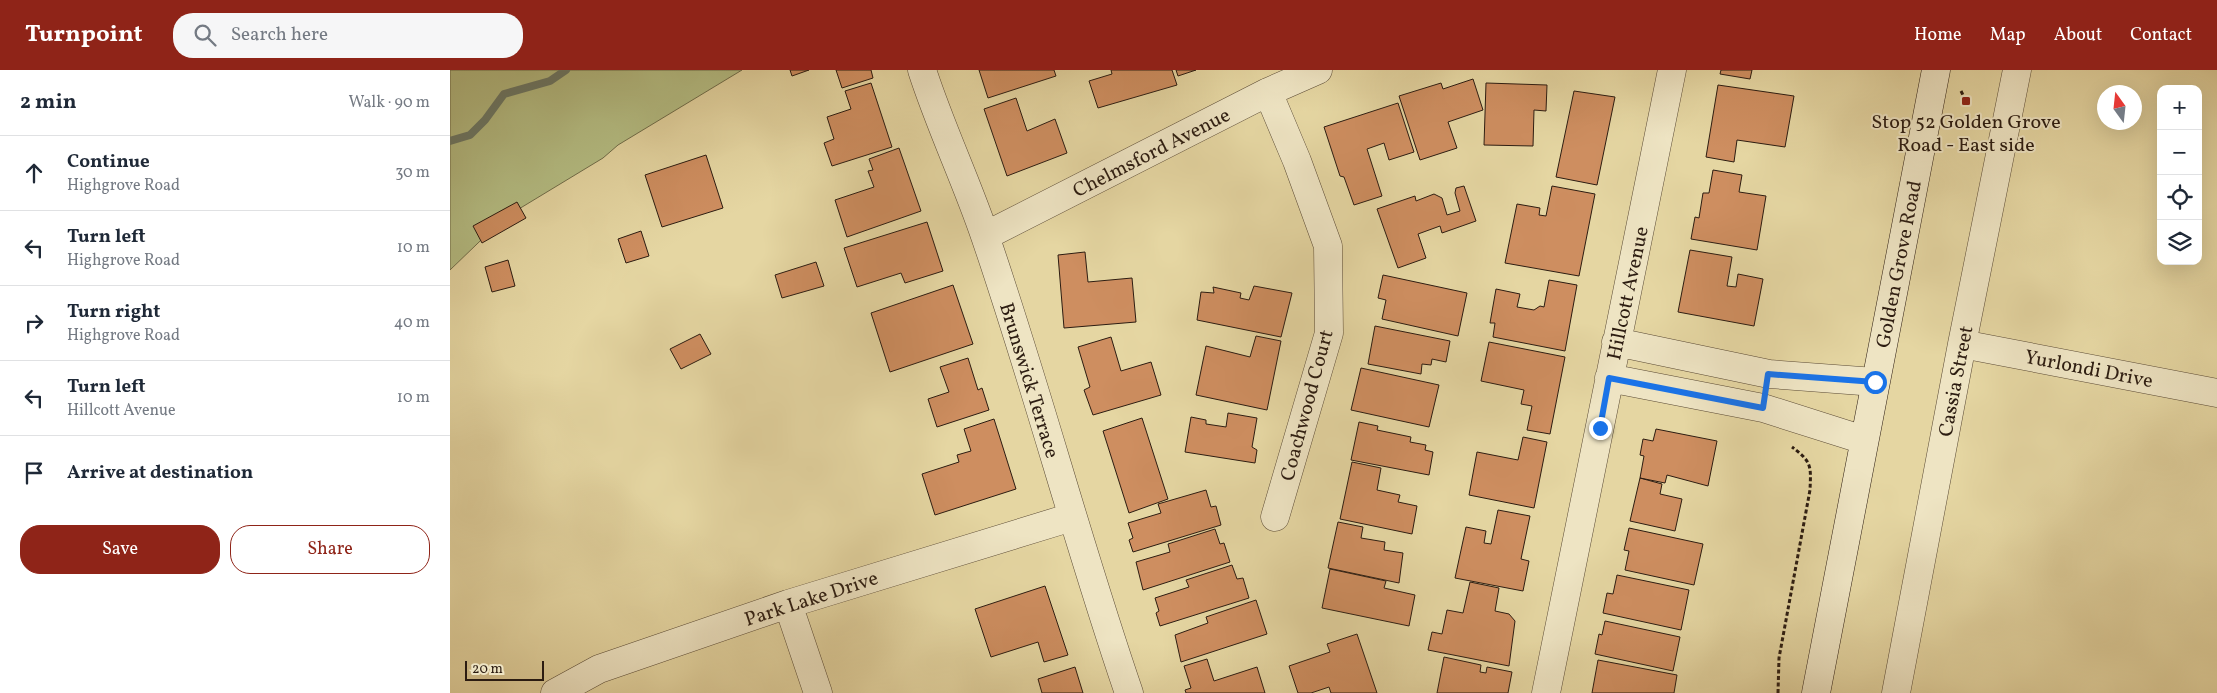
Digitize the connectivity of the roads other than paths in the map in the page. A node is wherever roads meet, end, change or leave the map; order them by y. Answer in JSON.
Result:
{"nodes":[{"id":1,"x":922,"y":70,"type":"edge"},
{"id":2,"x":1318,"y":70,"type":"edge"},
{"id":3,"x":1672,"y":70,"type":"edge"},
{"id":4,"x":1936,"y":70,"type":"edge"},
{"id":5,"x":2017,"y":70,"type":"edge"},
{"id":6,"x":1268,"y":92,"type":"junction"},
{"id":7,"x":985,"y":236,"type":"junction"},
{"id":8,"x":1616,"y":342,"type":"junction"},
{"id":9,"x":1962,"y":344,"type":"junction"},
{"id":10,"x":1768,"y":374,"type":"junction"},
{"id":11,"x":1609,"y":378,"type":"junction"},
{"id":12,"x":1875,"y":382,"type":"junction"},
{"id":13,"x":2217,"y":393,"type":"edge"},
{"id":14,"x":1763,"y":408,"type":"junction"},
{"id":15,"x":1864,"y":440,"type":"junction"},
{"id":16,"x":1072,"y":517,"type":"junction"},
{"id":17,"x":1275,"y":517,"type":"dead end"},
{"id":18,"x":788,"y":604,"type":"junction"},
{"id":19,"x":1901,"y":692,"type":"edge"},
{"id":20,"x":555,"y":693,"type":"edge"},
{"id":21,"x":818,"y":693,"type":"edge"},
{"id":22,"x":1130,"y":693,"type":"edge"},
{"id":23,"x":1546,"y":693,"type":"edge"},
{"id":24,"x":1816,"y":693,"type":"edge"}],
"edges":[{"from":1,"to":7,"type":"street","name":"Brunswick Terrace"},
{"from":2,"to":6,"type":"street","name":"Chelmsford Avenue"},
{"from":3,"to":8,"type":"street","name":"Hillcott Avenue"},
{"from":4,"to":12,"type":"street","name":"Golden Grove Road"},
{"from":5,"to":9,"type":"street","name":"Cassia Street"},
{"from":6,"to":7,"type":"street","name":"Chelmsford Avenue"},
{"from":6,"to":17,"type":"street","name":"Coachwood Court"},
{"from":7,"to":16,"type":"street","name":"Brunswick Terrace"},
{"from":8,"to":10,"type":"street"},
{"from":8,"to":11,"type":"street","name":"Hillcott Avenue"},
{"from":9,"to":13,"type":"street","name":"Yurlondi Drive"},
{"from":9,"to":19,"type":"street","name":"Cassia Street"},
{"from":10,"to":12,"type":"street"},
{"from":10,"to":14,"type":"street"},
{"from":11,"to":14,"type":"street"},
{"from":11,"to":23,"type":"street","name":"Hillcott Avenue"},
{"from":12,"to":15,"type":"street","name":"Golden Grove Road"},
{"from":14,"to":15,"type":"street"},
{"from":15,"to":24,"type":"street","name":"Golden Grove Road"},
{"from":16,"to":18,"type":"street","name":"Park Lake Drive"},
{"from":16,"to":22,"type":"street","name":"Brunswick Terrace"},
{"from":18,"to":20,"type":"street","name":"Park Lake Drive"},
{"from":18,"to":21,"type":"street"}]}
